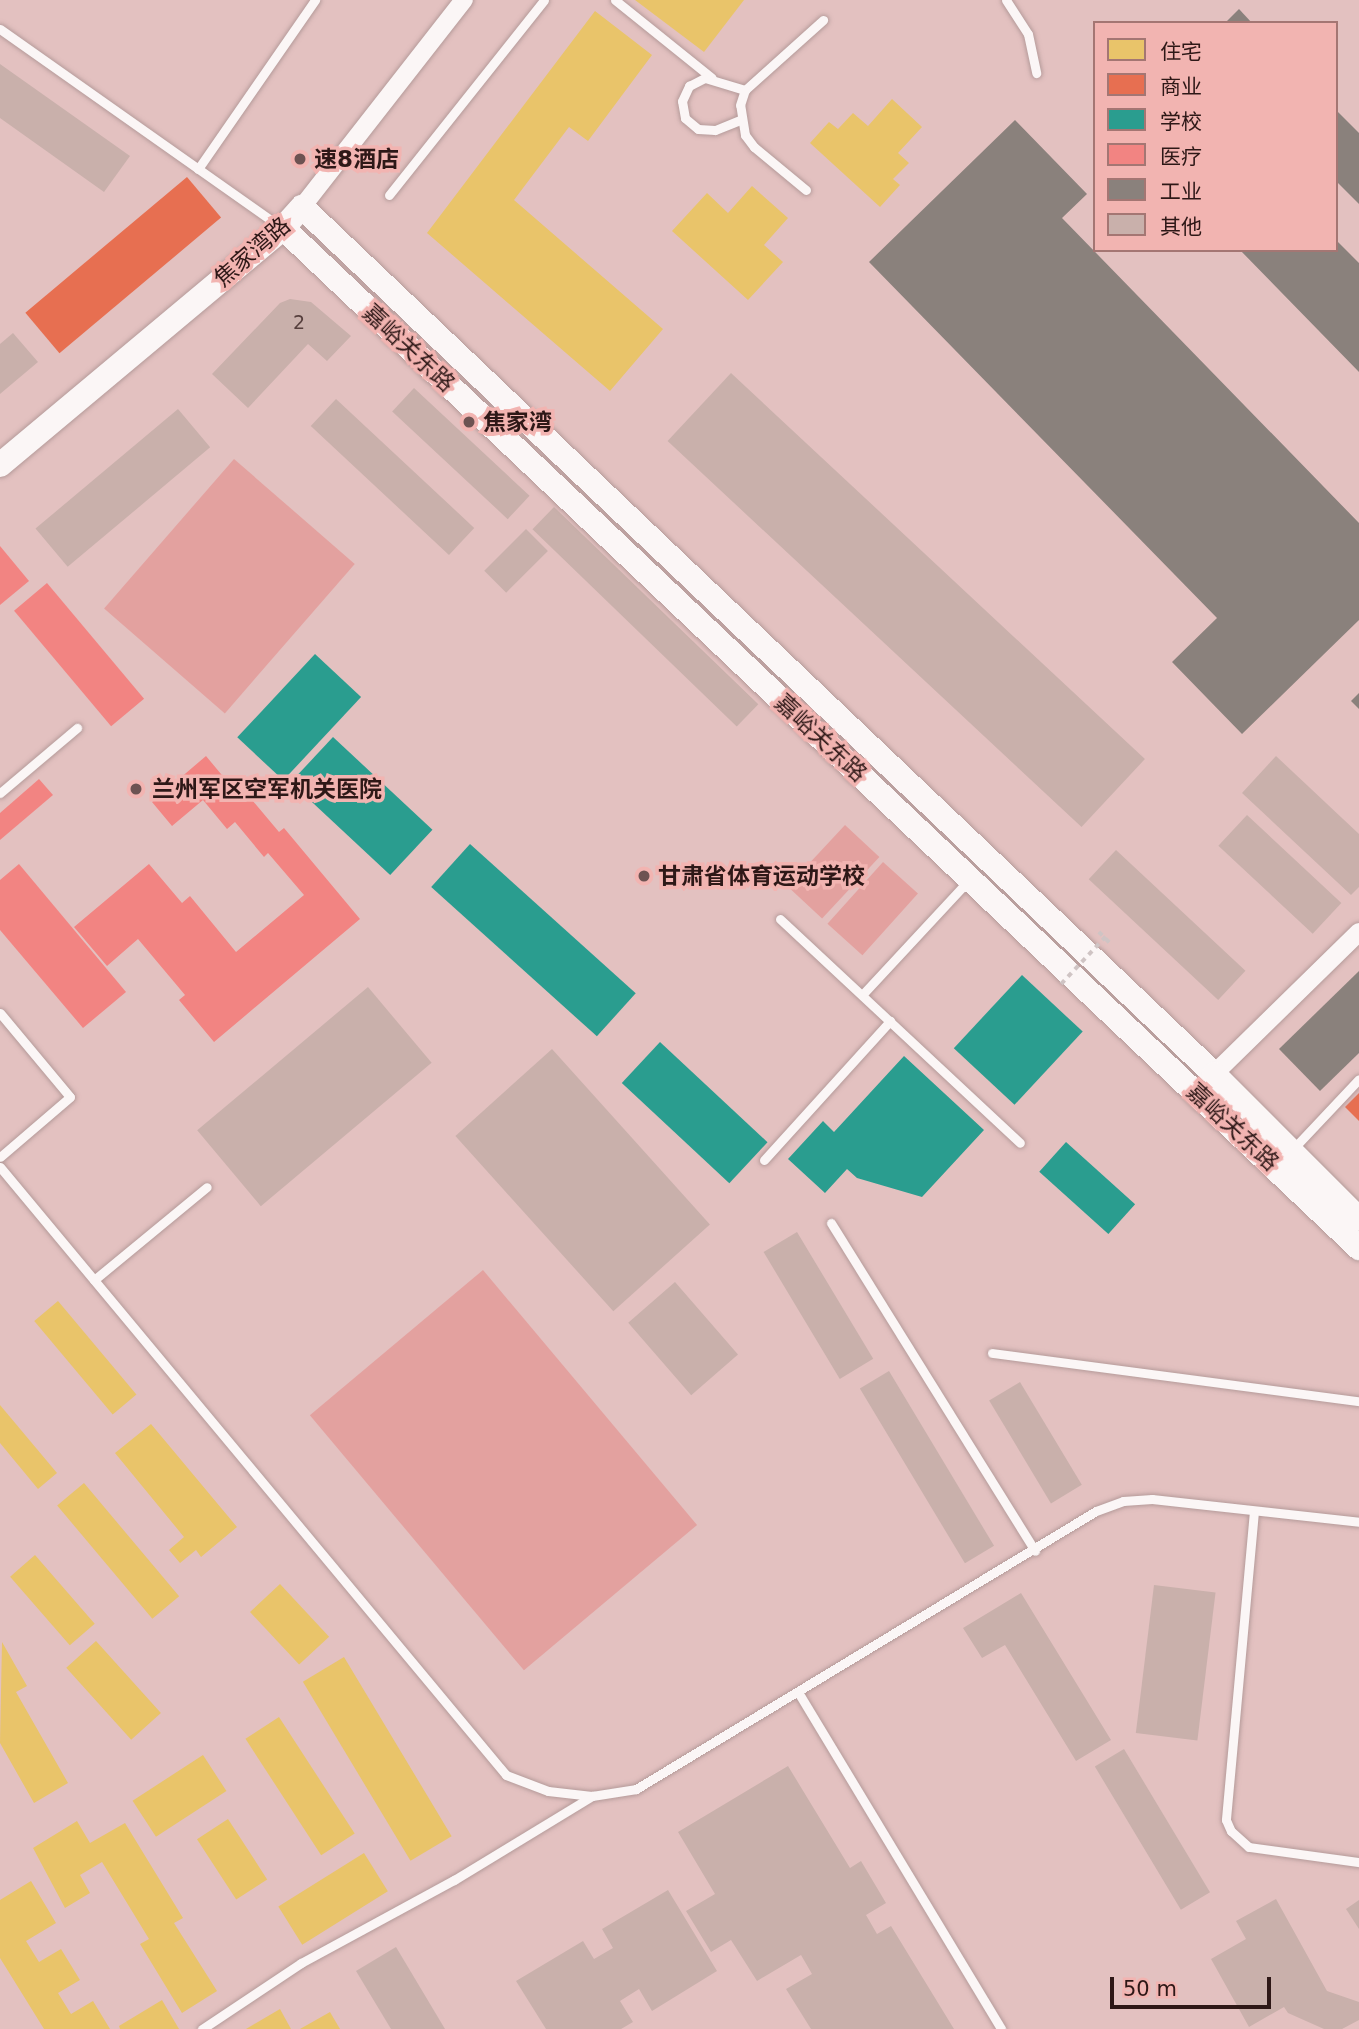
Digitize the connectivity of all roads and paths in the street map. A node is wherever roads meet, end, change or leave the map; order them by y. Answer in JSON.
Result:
{"nodes":[{"id":1,"x":315,"y":0,"type":"edge"},
{"id":2,"x":464,"y":0,"type":"edge"},
{"id":3,"x":544,"y":0,"type":"edge"},
{"id":4,"x":615,"y":0,"type":"edge"},
{"id":5,"x":1006,"y":0,"type":"edge"},
{"id":6,"x":823,"y":20,"type":"dead end"},
{"id":7,"x":0,"y":29,"type":"edge"},
{"id":8,"x":1036,"y":72,"type":"dead end"},
{"id":9,"x":713,"y":79,"type":"junction"},
{"id":10,"x":745,"y":90,"type":"junction"},
{"id":11,"x":740,"y":120,"type":"junction"},
{"id":12,"x":198,"y":169,"type":"junction"},
{"id":13,"x":806,"y":190,"type":"dead end"},
{"id":14,"x":389,"y":195,"type":"dead end"},
{"id":15,"x":302,"y":207,"type":"junction"},
{"id":16,"x":283,"y":228,"type":"junction"},
{"id":17,"x":0,"y":465,"type":"edge"},
{"id":18,"x":76,"y":728,"type":"dead end"},
{"id":19,"x":0,"y":793,"type":"edge"},
{"id":20,"x":971,"y":879,"type":"junction"},
{"id":21,"x":780,"y":919,"type":"dead end"},
{"id":22,"x":1359,"y":932,"type":"edge"},
{"id":23,"x":1107,"y":935,"type":"dead end"},
{"id":24,"x":1061,"y":984,"type":"dead end"},
{"id":25,"x":862,"y":995,"type":"junction"},
{"id":26,"x":0,"y":1013,"type":"edge"},
{"id":27,"x":890,"y":1021,"type":"junction"},
{"id":28,"x":1214,"y":1074,"type":"junction"},
{"id":29,"x":1359,"y":1079,"type":"edge"},
{"id":30,"x":1020,"y":1143,"type":"dead end"},
{"id":31,"x":0,"y":1157,"type":"edge"},
{"id":32,"x":764,"y":1160,"type":"dead end"},
{"id":33,"x":1283,"y":1160,"type":"junction"},
{"id":34,"x":0,"y":1167,"type":"edge"},
{"id":35,"x":208,"y":1187,"type":"dead end"},
{"id":36,"x":1359,"y":1219,"type":"edge"},
{"id":37,"x":831,"y":1223,"type":"dead end"},
{"id":38,"x":1359,"y":1248,"type":"edge"},
{"id":39,"x":93,"y":1280,"type":"junction"},
{"id":40,"x":992,"y":1353,"type":"dead end"},
{"id":41,"x":1359,"y":1401,"type":"edge"},
{"id":42,"x":1254,"y":1511,"type":"junction"},
{"id":43,"x":1359,"y":1522,"type":"edge"},
{"id":44,"x":1035,"y":1551,"type":"junction"},
{"id":45,"x":799,"y":1692,"type":"junction"},
{"id":46,"x":592,"y":1796,"type":"junction"},
{"id":47,"x":1359,"y":1862,"type":"edge"},
{"id":48,"x":202,"y":2029,"type":"edge"},
{"id":49,"x":1001,"y":2029,"type":"edge"}],
"edges":[{"from":1,"to":12,"type":"lane"},
{"from":2,"to":15,"type":"street","name":"焦家湾路"},
{"from":3,"to":14,"type":"lane"},
{"from":4,"to":9,"type":"lane"},
{"from":5,"to":8,"type":"lane"},
{"from":6,"to":10,"type":"lane"},
{"from":7,"to":12,"type":"lane"},
{"from":9,"to":10,"type":"lane"},
{"from":9,"to":11,"type":"lane"},
{"from":10,"to":11,"type":"lane"},
{"from":11,"to":13,"type":"lane"},
{"from":12,"to":16,"type":"lane"},
{"from":15,"to":16,"type":"main road","name":"焦家湾路"},
{"from":15,"to":28,"type":"main road","name":"嘉峪关东路"},
{"from":16,"to":17,"type":"main road","name":"焦家湾路"},
{"from":16,"to":20,"type":"main road","name":"嘉峪关东路"},
{"from":18,"to":19,"type":"lane"},
{"from":20,"to":25,"type":"lane"},
{"from":20,"to":33,"type":"main road","name":"嘉峪关东路"},
{"from":21,"to":25,"type":"lane"},
{"from":22,"to":28,"type":"street"},
{"from":23,"to":24,"type":"path","bridge":true},
{"from":25,"to":27,"type":"lane"},
{"from":26,"to":31,"type":"lane"},
{"from":27,"to":30,"type":"lane"},
{"from":27,"to":32,"type":"lane"},
{"from":28,"to":33,"type":"main road","name":"嘉峪关东路"},
{"from":29,"to":33,"type":"lane"},
{"from":33,"to":36,"type":"main road","name":"嘉峪关东路"},
{"from":33,"to":38,"type":"main road","name":"嘉峪关东路"},
{"from":34,"to":39,"type":"lane"},
{"from":35,"to":39,"type":"lane"},
{"from":37,"to":44,"type":"lane"},
{"from":39,"to":46,"type":"lane"},
{"from":40,"to":41,"type":"lane"},
{"from":42,"to":43,"type":"lane"},
{"from":42,"to":44,"type":"lane"},
{"from":42,"to":47,"type":"lane"},
{"from":44,"to":45,"type":"lane"},
{"from":45,"to":46,"type":"lane"},
{"from":45,"to":49,"type":"lane"},
{"from":46,"to":48,"type":"lane"}]}
